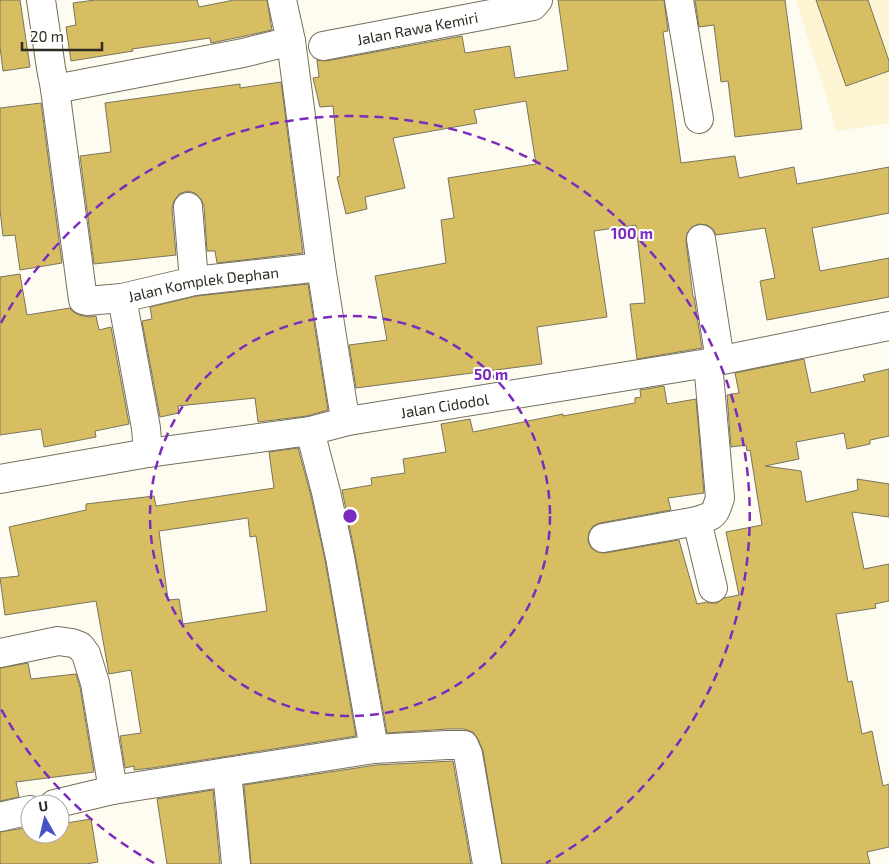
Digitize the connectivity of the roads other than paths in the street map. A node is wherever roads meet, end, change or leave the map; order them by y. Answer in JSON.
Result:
{"nodes":[{"id":1,"x":41,"y":0,"type":"edge"},
{"id":2,"x":282,"y":0,"type":"edge"},
{"id":3,"x":538,"y":0,"type":"edge"},
{"id":4,"x":679,"y":0,"type":"edge"},
{"id":5,"x":290,"y":41,"type":"junction"},
{"id":6,"x":323,"y":46,"type":"dead end"},
{"id":7,"x":55,"y":89,"type":"junction"},
{"id":8,"x":699,"y":120,"type":"dead end"},
{"id":9,"x":188,"y":207,"type":"dead end"},
{"id":10,"x":701,"y":239,"type":"dead end"},
{"id":11,"x":321,"y":267,"type":"junction"},
{"id":12,"x":194,"y":281,"type":"junction"},
{"id":13,"x":122,"y":298,"type":"junction"},
{"id":14,"x":889,"y":326,"type":"edge"},
{"id":15,"x":714,"y":362,"type":"junction"},
{"id":16,"x":348,"y":421,"type":"junction"},
{"id":17,"x":310,"y":431,"type":"junction"},
{"id":18,"x":148,"y":453,"type":"junction"},
{"id":19,"x":0,"y":479,"type":"edge"},
{"id":20,"x":696,"y":521,"type":"junction"},
{"id":21,"x":603,"y":538,"type":"dead end"},
{"id":22,"x":713,"y":588,"type":"dead end"},
{"id":23,"x":0,"y":653,"type":"edge"},
{"id":24,"x":374,"y":749,"type":"junction"},
{"id":25,"x":227,"y":772,"type":"junction"},
{"id":26,"x":113,"y":790,"type":"junction"},
{"id":27,"x":70,"y":800,"type":"edge"},
{"id":28,"x":20,"y":812,"type":"edge"},
{"id":29,"x":0,"y":817,"type":"edge"},
{"id":30,"x":236,"y":864,"type":"edge"},
{"id":31,"x":487,"y":864,"type":"edge"}],
"edges":[{"from":1,"to":7,"type":"street"},
{"from":2,"to":5,"type":"street"},
{"from":3,"to":6,"type":"street","name":"Jalan Rawa Kemiri"},
{"from":4,"to":8,"type":"street"},
{"from":5,"to":7,"type":"street"},
{"from":5,"to":11,"type":"street"},
{"from":7,"to":13,"type":"street"},
{"from":9,"to":12,"type":"street"},
{"from":10,"to":15,"type":"street"},
{"from":11,"to":12,"type":"street","name":"Jalan Komplek Dephan"},
{"from":11,"to":16,"type":"street"},
{"from":12,"to":13,"type":"street","name":"Jalan Komplek Dephan"},
{"from":13,"to":18,"type":"street","name":"Jalan Komplek Dephan"},
{"from":14,"to":15,"type":"street","name":"Jalan Cidodol"},
{"from":15,"to":16,"type":"street","name":"Jalan Cidodol"},
{"from":15,"to":20,"type":"street"},
{"from":16,"to":17,"type":"street","name":"Jalan Cidodol"},
{"from":17,"to":18,"type":"street","name":"Jalan Cidodol"},
{"from":17,"to":24,"type":"street"},
{"from":18,"to":19,"type":"street","name":"Jalan Cidodol"},
{"from":20,"to":21,"type":"street"},
{"from":20,"to":22,"type":"street"},
{"from":23,"to":26,"type":"street"},
{"from":24,"to":25,"type":"street"},
{"from":24,"to":31,"type":"street"},
{"from":25,"to":26,"type":"street"},
{"from":25,"to":30,"type":"street"},
{"from":26,"to":27,"type":"street"},
{"from":28,"to":29,"type":"street"}]}
